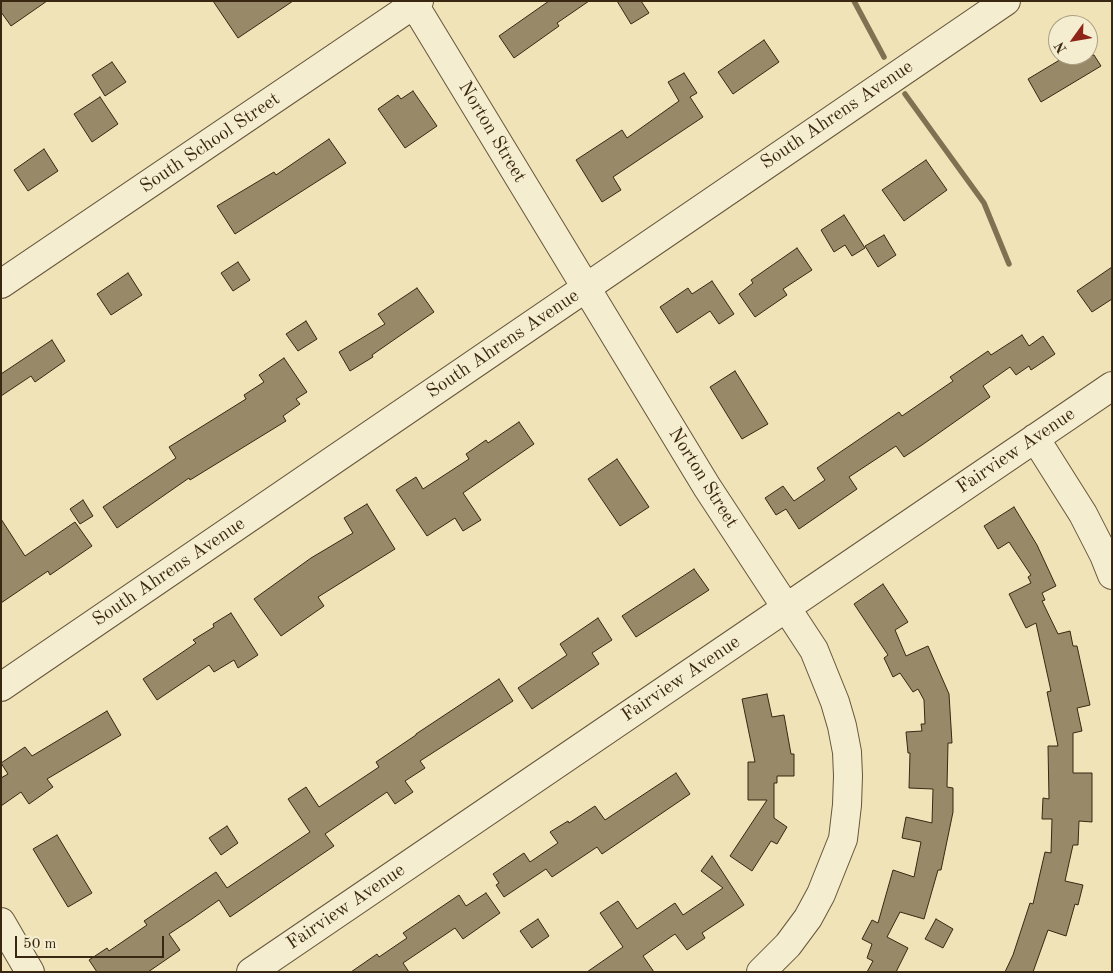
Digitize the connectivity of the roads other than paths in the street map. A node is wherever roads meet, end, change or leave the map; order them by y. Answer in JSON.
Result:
{"nodes":[{"id":1,"x":1006,"y":1,"type":"edge"},
{"id":2,"x":415,"y":2,"type":"edge"},
{"id":3,"x":1,"y":284,"type":"edge"},
{"id":4,"x":586,"y":288,"type":"junction"},
{"id":5,"x":1112,"y":386,"type":"edge"},
{"id":6,"x":1035,"y":438,"type":"junction"},
{"id":7,"x":1112,"y":575,"type":"edge"},
{"id":8,"x":786,"y":608,"type":"junction"},
{"id":9,"x":1,"y":687,"type":"edge"},
{"id":10,"x":1,"y":922,"type":"edge"},
{"id":11,"x":30,"y":972,"type":"edge"},
{"id":12,"x":251,"y":972,"type":"edge"},
{"id":13,"x":761,"y":972,"type":"edge"}],
"edges":[{"from":1,"to":4,"type":"street","name":"South Ahrens Avenue"},
{"from":2,"to":3,"type":"street","name":"South School Street"},
{"from":2,"to":4,"type":"street","name":"Norton Street"},
{"from":4,"to":8,"type":"street","name":"Norton Street"},
{"from":4,"to":9,"type":"street","name":"South Ahrens Avenue"},
{"from":5,"to":6,"type":"street","name":"Fairview Avenue"},
{"from":6,"to":7,"type":"street"},
{"from":6,"to":8,"type":"street","name":"Fairview Avenue"},
{"from":8,"to":12,"type":"street","name":"Fairview Avenue"},
{"from":8,"to":13,"type":"street","name":"Norton Street"},
{"from":10,"to":11,"type":"street"}]}
